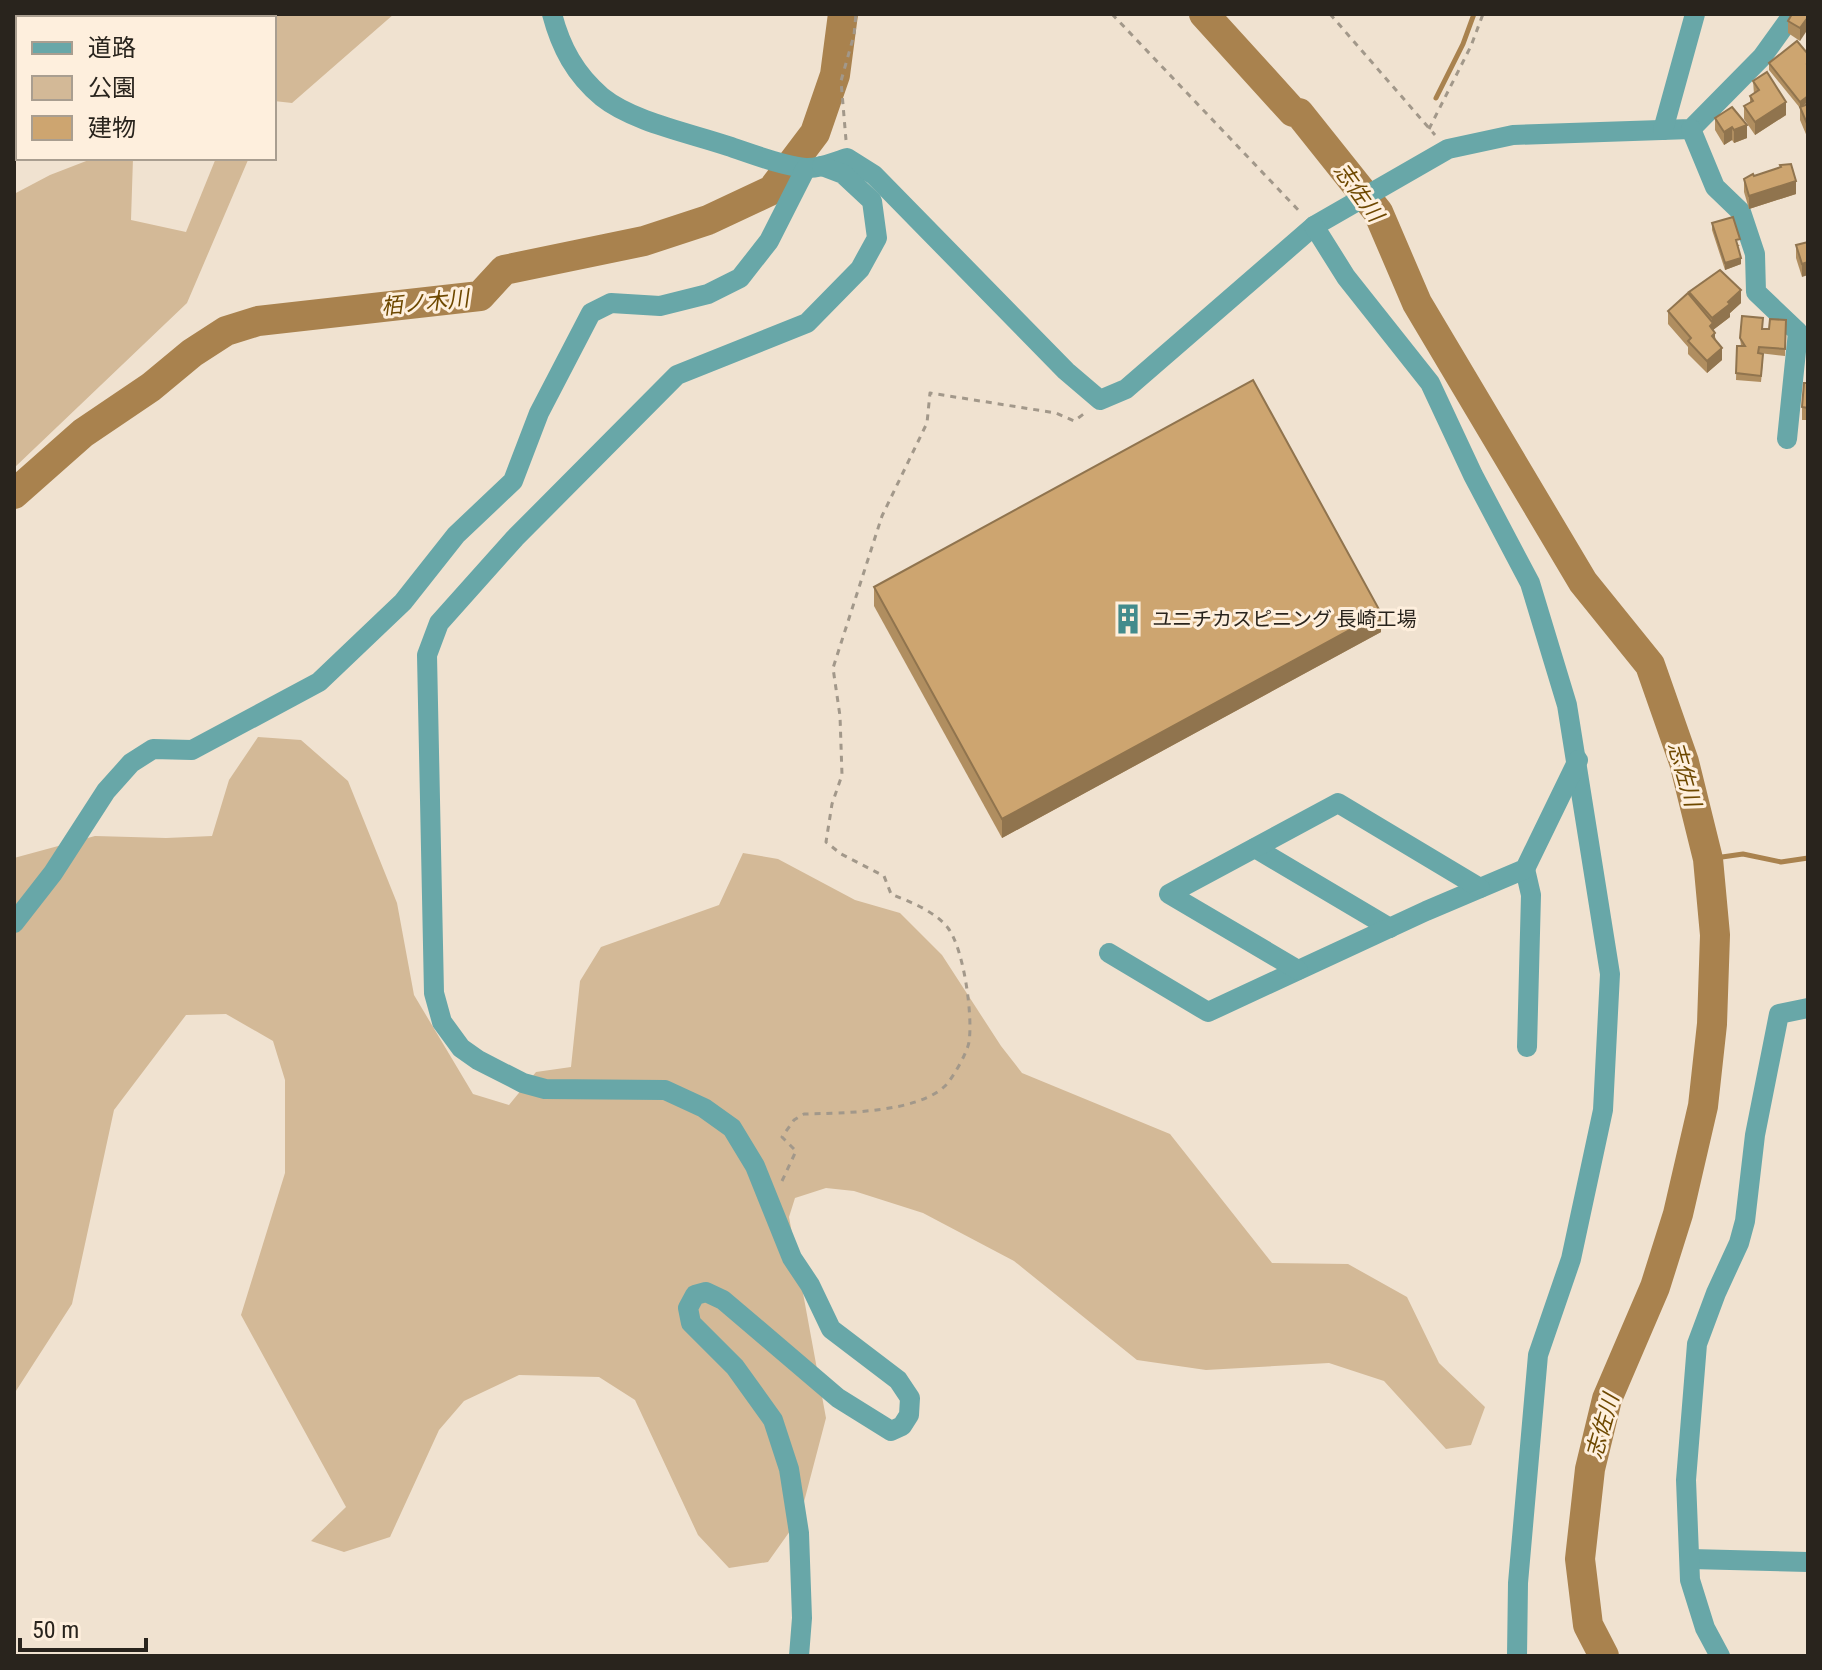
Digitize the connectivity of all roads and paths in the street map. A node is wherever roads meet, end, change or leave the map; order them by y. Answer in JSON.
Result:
{"nodes":[{"id":1,"x":552,"y":14,"type":"edge"},
{"id":2,"x":856,"y":14,"type":"edge"},
{"id":3,"x":1112,"y":14,"type":"edge"},
{"id":4,"x":1330,"y":14,"type":"edge"},
{"id":5,"x":1483,"y":14,"type":"edge"},
{"id":6,"x":1695,"y":14,"type":"edge"},
{"id":7,"x":1793,"y":14,"type":"edge"},
{"id":8,"x":1429,"y":129,"type":"junction"},
{"id":9,"x":1691,"y":129,"type":"junction"},
{"id":10,"x":1663,"y":130,"type":"junction"},
{"id":11,"x":1448,"y":149,"type":"junction"},
{"id":12,"x":847,"y":158,"type":"junction"},
{"id":13,"x":814,"y":167,"type":"junction"},
{"id":14,"x":1314,"y":226,"type":"junction"},
{"id":15,"x":1100,"y":400,"type":"junction"},
{"id":16,"x":1787,"y":439,"type":"dead end"},
{"id":17,"x":1578,"y":760,"type":"junction"},
{"id":18,"x":1255,"y":848,"type":"junction"},
{"id":19,"x":1525,"y":869,"type":"junction"},
{"id":20,"x":1480,"y":888,"type":"junction"},
{"id":21,"x":14,"y":923,"type":"edge"},
{"id":22,"x":1390,"y":928,"type":"junction"},
{"id":23,"x":1109,"y":953,"type":"dead end"},
{"id":24,"x":1298,"y":970,"type":"junction"},
{"id":25,"x":1808,"y":1008,"type":"edge"},
{"id":26,"x":1527,"y":1047,"type":"dead end"},
{"id":27,"x":770,"y":1206,"type":"junction"},
{"id":28,"x":1690,"y":1559,"type":"junction"},
{"id":29,"x":1808,"y":1562,"type":"edge"},
{"id":30,"x":799,"y":1656,"type":"edge"},
{"id":31,"x":1517,"y":1656,"type":"edge"},
{"id":32,"x":1720,"y":1656,"type":"edge"}],
"edges":[{"from":1,"to":13,"type":"street"},
{"from":2,"to":12,"type":"path"},
{"from":3,"to":14,"type":"path"},
{"from":4,"to":8,"type":"path"},
{"from":5,"to":8,"type":"path"},
{"from":6,"to":10,"type":"street"},
{"from":7,"to":9,"type":"street"},
{"from":8,"to":11,"type":"path"},
{"from":9,"to":10,"type":"street"},
{"from":9,"to":16,"type":"street"},
{"from":10,"to":11,"type":"street"},
{"from":11,"to":14,"type":"street"},
{"from":12,"to":13,"type":"street"},
{"from":12,"to":15,"type":"street"},
{"from":13,"to":21,"type":"street"},
{"from":13,"to":27,"type":"street"},
{"from":14,"to":15,"type":"street"},
{"from":14,"to":17,"type":"street"},
{"from":15,"to":27,"type":"path"},
{"from":17,"to":19,"type":"street"},
{"from":17,"to":31,"type":"street"},
{"from":18,"to":20,"type":"street"},
{"from":18,"to":22,"type":"street"},
{"from":18,"to":24,"type":"street"},
{"from":19,"to":20,"type":"street"},
{"from":19,"to":26,"type":"street"},
{"from":20,"to":22,"type":"street"},
{"from":22,"to":24,"type":"street"},
{"from":23,"to":24,"type":"street"},
{"from":25,"to":28,"type":"street"},
{"from":27,"to":30,"type":"street"},
{"from":28,"to":29,"type":"street"},
{"from":28,"to":32,"type":"street"}]}
